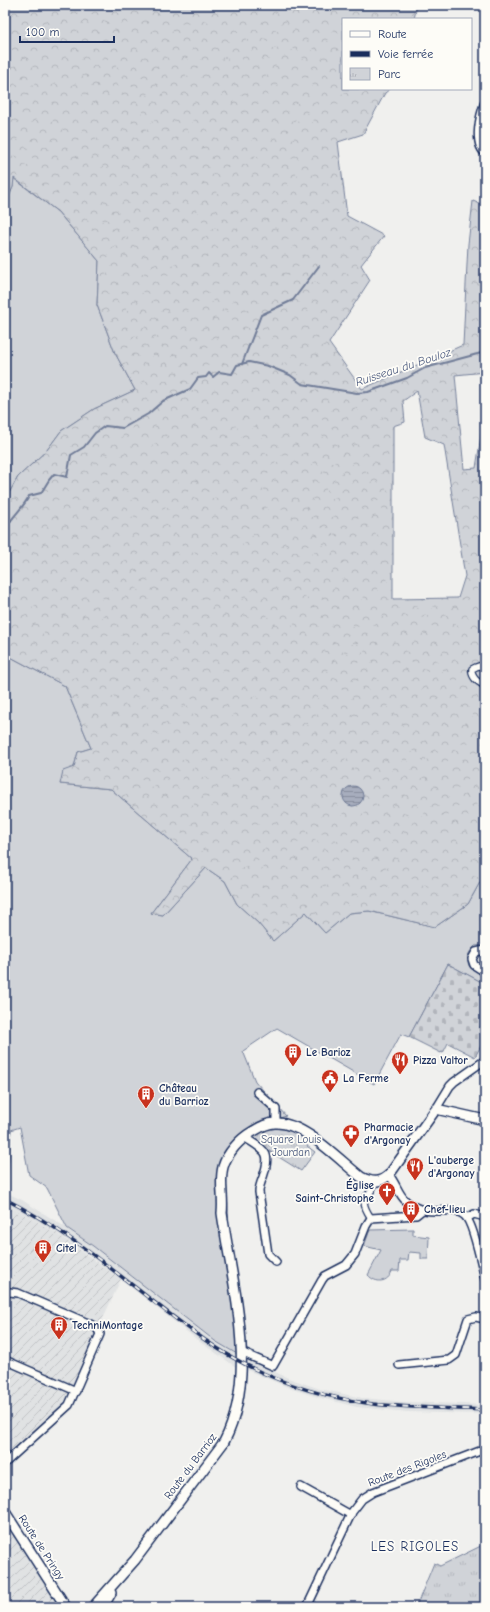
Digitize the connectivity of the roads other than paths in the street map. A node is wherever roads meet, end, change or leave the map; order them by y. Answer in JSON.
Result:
{"nodes":[{"id":1,"x":485,"y":102,"type":"edge"},
{"id":2,"x":485,"y":153,"type":"edge"},
{"id":3,"x":485,"y":664,"type":"edge"},
{"id":4,"x":485,"y":686,"type":"edge"},
{"id":5,"x":485,"y":950,"type":"edge"},
{"id":6,"x":485,"y":972,"type":"edge"},
{"id":7,"x":485,"y":1060,"type":"edge"},
{"id":8,"x":257,"y":1092,"type":"dead end"},
{"id":9,"x":436,"y":1109,"type":"junction"},
{"id":10,"x":485,"y":1120,"type":"edge"},
{"id":11,"x":276,"y":1122,"type":"junction"},
{"id":12,"x":244,"y":1137,"type":"junction"},
{"id":13,"x":390,"y":1175,"type":"junction"},
{"id":14,"x":372,"y":1181,"type":"junction"},
{"id":15,"x":421,"y":1210,"type":"junction"},
{"id":16,"x":485,"y":1217,"type":"edge"},
{"id":17,"x":371,"y":1218,"type":"junction"},
{"id":18,"x":467,"y":1218,"type":"junction"},
{"id":19,"x":276,"y":1262,"type":"dead end"},
{"id":20,"x":485,"y":1279,"type":"edge"},
{"id":21,"x":5,"y":1293,"type":"edge"},
{"id":22,"x":485,"y":1319,"type":"edge"},
{"id":23,"x":241,"y":1352,"type":"junction"},
{"id":24,"x":5,"y":1360,"type":"edge"},
{"id":25,"x":399,"y":1365,"type":"dead end"},
{"id":26,"x":76,"y":1391,"type":"junction"},
{"id":27,"x":485,"y":1449,"type":"edge"},
{"id":28,"x":5,"y":1463,"type":"edge"},
{"id":29,"x":301,"y":1488,"type":"dead end"},
{"id":30,"x":5,"y":1512,"type":"edge"},
{"id":31,"x":350,"y":1515,"type":"junction"},
{"id":32,"x":121,"y":1577,"type":"junction"},
{"id":33,"x":59,"y":1596,"type":"junction"},
{"id":34,"x":66,"y":1607,"type":"edge"},
{"id":35,"x":73,"y":1607,"type":"edge"},
{"id":36,"x":93,"y":1607,"type":"edge"},
{"id":37,"x":103,"y":1607,"type":"edge"},
{"id":38,"x":307,"y":1607,"type":"edge"}],
"edges":[{"from":1,"to":2,"type":"street"},
{"from":3,"to":4,"type":"street"},
{"from":5,"to":6,"type":"street"},
{"from":7,"to":9,"type":"street"},
{"from":8,"to":11,"type":"street"},
{"from":9,"to":10,"type":"street"},
{"from":9,"to":13,"type":"street"},
{"from":11,"to":12,"type":"street","name":"Route du Barrioz"},
{"from":11,"to":14,"type":"street"},
{"from":12,"to":19,"type":"street"},
{"from":12,"to":23,"type":"street","name":"Route du Barrioz"},
{"from":13,"to":14,"type":"street"},
{"from":13,"to":15,"type":"street"},
{"from":14,"to":17,"type":"street"},
{"from":15,"to":17,"type":"street"},
{"from":15,"to":18,"type":"street"},
{"from":16,"to":18,"type":"street"},
{"from":17,"to":23,"type":"street"},
{"from":18,"to":20,"type":"street"},
{"from":21,"to":26,"type":"street"},
{"from":22,"to":25,"type":"street"},
{"from":23,"to":32,"type":"street","name":"Route du Barrioz"},
{"from":24,"to":26,"type":"street"},
{"from":26,"to":28,"type":"street"},
{"from":27,"to":31,"type":"street","name":"Route des Rigoles"},
{"from":29,"to":31,"type":"street"},
{"from":30,"to":33,"type":"street","name":"Route de Pringy"},
{"from":31,"to":38,"type":"street","name":"Route des Rigoles"},
{"from":32,"to":36,"type":"street","name":"Route du Barrioz"},
{"from":32,"to":37,"type":"street","name":"Route du Barrioz"},
{"from":33,"to":34,"type":"street","name":"Route de Pringy"},
{"from":33,"to":35,"type":"street","name":"Route de Pringy"}]}
